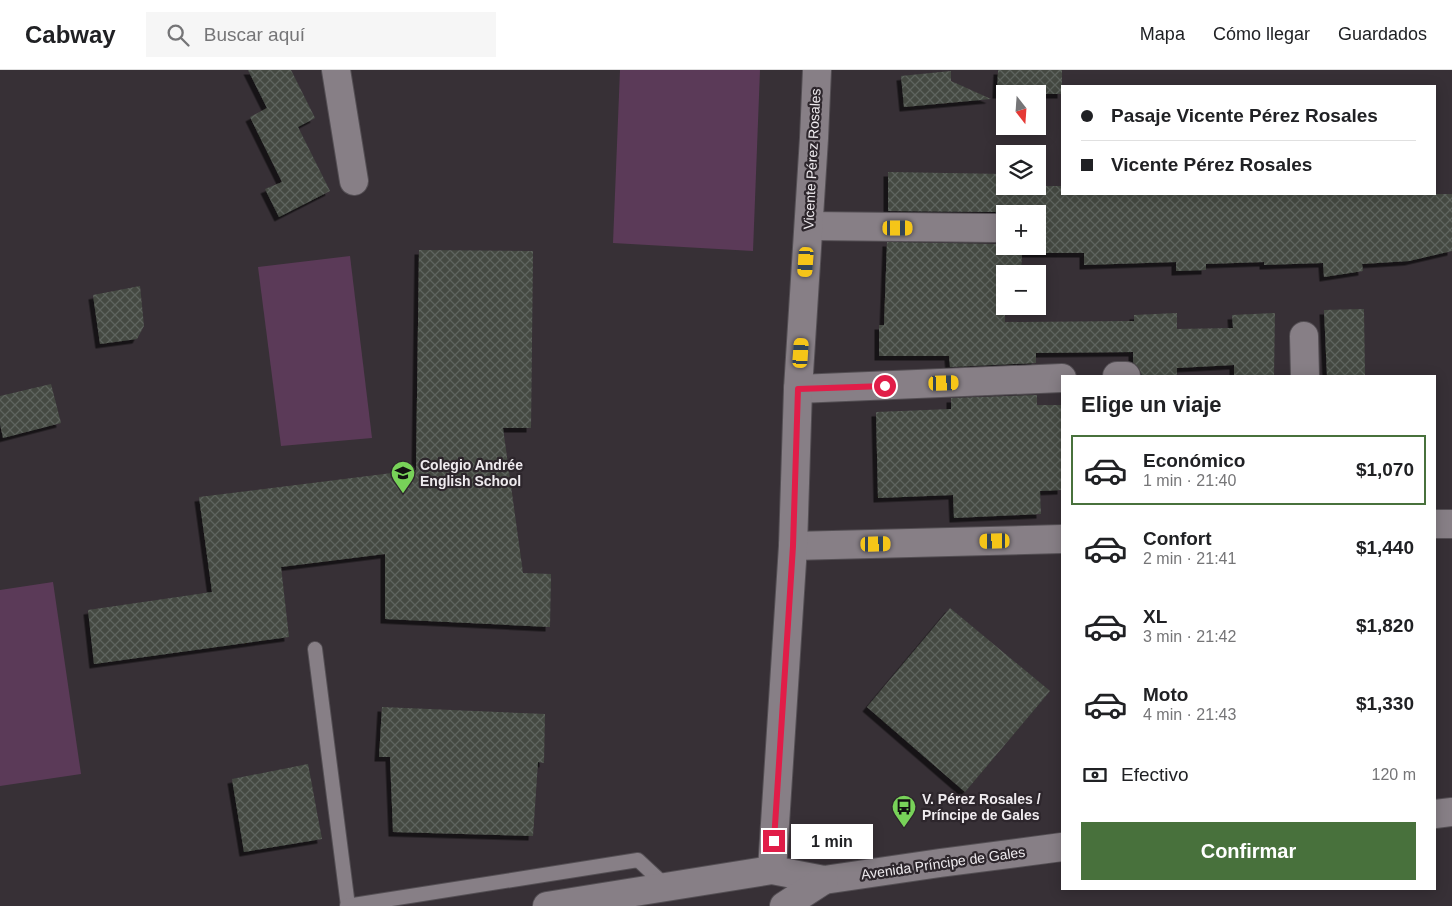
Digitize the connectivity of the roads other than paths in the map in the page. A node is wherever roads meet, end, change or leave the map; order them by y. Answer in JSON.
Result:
{"nodes":[{"id":1,"x":336,"y":70,"type":"edge"},
{"id":2,"x":817,"y":70,"type":"edge"},
{"id":3,"x":354,"y":181,"type":"dead end"},
{"id":4,"x":809,"y":226,"type":"junction"},
{"id":5,"x":995,"y":228,"type":"dead end"},
{"id":6,"x":1304,"y":336,"type":"dead end"},
{"id":7,"x":1305,"y":375,"type":"edge"},
{"id":8,"x":1061,"y":378,"type":"edge"},
{"id":9,"x":798,"y":389,"type":"junction"},
{"id":10,"x":1436,"y":524,"type":"edge"},
{"id":11,"x":1452,"y":524,"type":"edge"},
{"id":12,"x":1061,"y":539,"type":"edge"},
{"id":13,"x":793,"y":546,"type":"junction"},
{"id":14,"x":315,"y":649,"type":"dead end"},
{"id":15,"x":1452,"y":812,"type":"edge"},
{"id":16,"x":1436,"y":814,"type":"edge"},
{"id":17,"x":1061,"y":847,"type":"edge"},
{"id":18,"x":772,"y":870,"type":"junction"},
{"id":19,"x":824,"y":880,"type":"junction"},
{"id":20,"x":667,"y":887,"type":"junction"},
{"id":21,"x":348,"y":906,"type":"edge"},
{"id":22,"x":547,"y":906,"type":"edge"},
{"id":23,"x":770,"y":906,"type":"edge"},
{"id":24,"x":784,"y":906,"type":"edge"}],
"edges":[{"from":1,"to":3,"type":"street"},
{"from":2,"to":4,"type":"street","name":"Vicente Pérez Rosales"},
{"from":4,"to":5,"type":"street"},
{"from":4,"to":9,"type":"street","name":"Vicente Pérez Rosales"},
{"from":6,"to":7,"type":"street"},
{"from":8,"to":9,"type":"street"},
{"from":9,"to":13,"type":"street","name":"Vicente Pérez Rosales"},
{"from":10,"to":11,"type":"street"},
{"from":12,"to":13,"type":"street"},
{"from":13,"to":18,"type":"street","name":"Vicente Pérez Rosales"},
{"from":14,"to":21,"type":"lane"},
{"from":15,"to":16,"type":"street"},
{"from":17,"to":19,"type":"street","name":"Avenida Príncipe de Gales"},
{"from":18,"to":19,"type":"street","name":"Avenida Príncipe de Gales"},
{"from":18,"to":20,"type":"street","name":"Avenida Príncipe de Gales"},
{"from":18,"to":23,"type":"street","name":"Vicente Pérez Rosales"},
{"from":19,"to":24,"type":"street","name":"Avenida Príncipe de Gales"},
{"from":20,"to":21,"type":"lane"},
{"from":20,"to":22,"type":"street","name":"Avenida Príncipe de Gales"}]}
